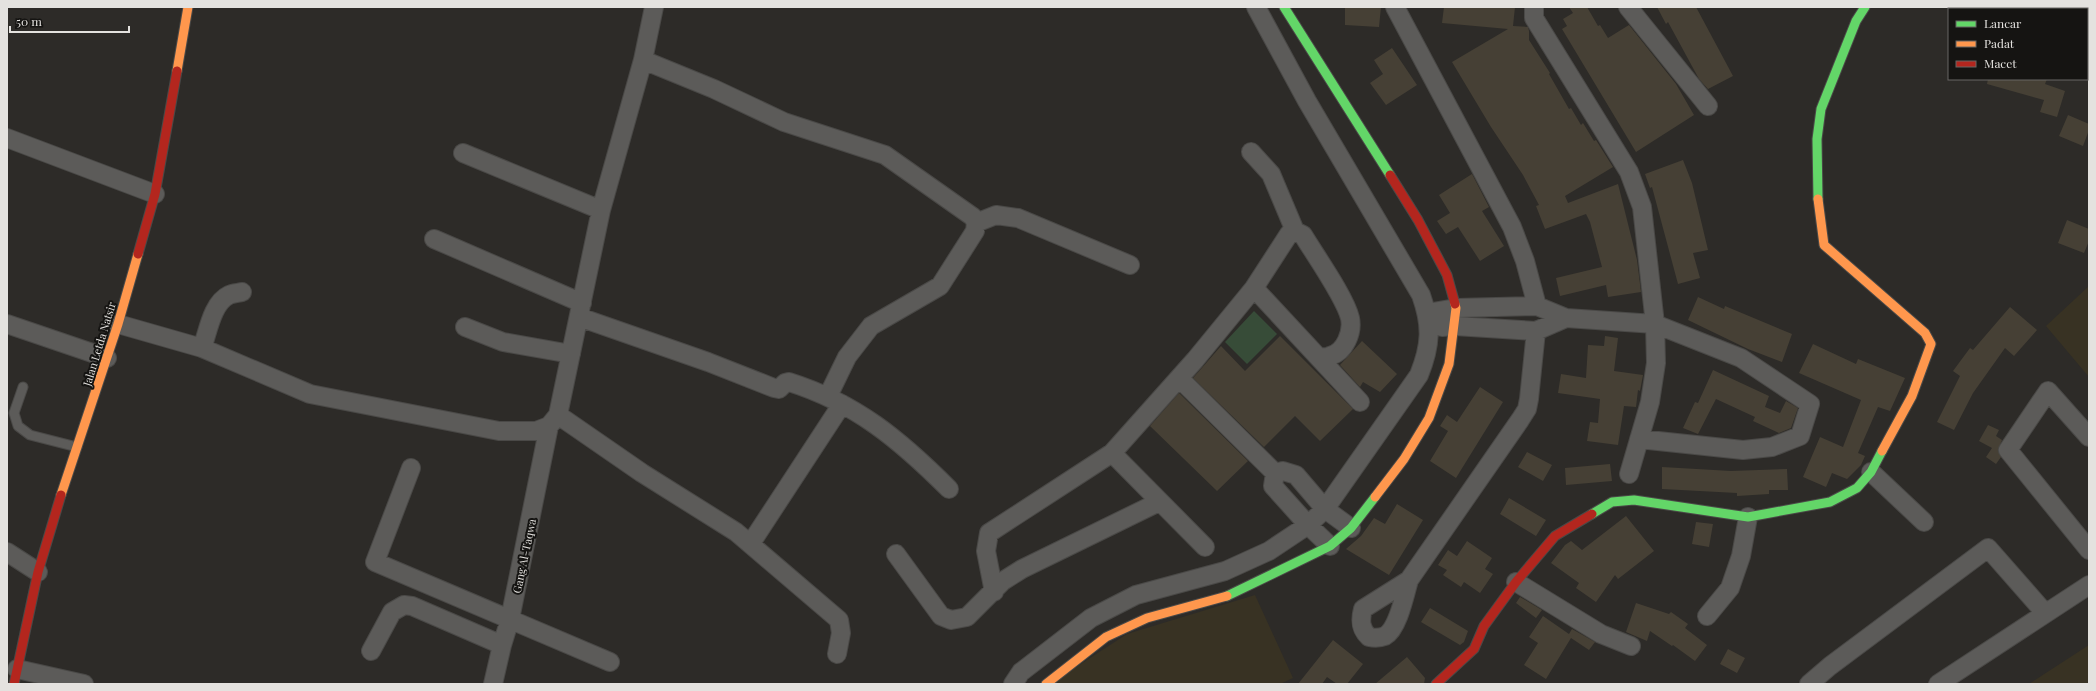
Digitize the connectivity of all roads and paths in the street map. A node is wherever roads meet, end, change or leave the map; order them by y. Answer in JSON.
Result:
{"nodes":[{"id":1,"x":188,"y":7,"type":"edge"},
{"id":2,"x":654,"y":7,"type":"edge"},
{"id":3,"x":1256,"y":7,"type":"edge"},
{"id":4,"x":1284,"y":7,"type":"edge"},
{"id":5,"x":1395,"y":7,"type":"edge"},
{"id":6,"x":1534,"y":7,"type":"edge"},
{"id":7,"x":1628,"y":7,"type":"edge"},
{"id":8,"x":1865,"y":7,"type":"edge"},
{"id":9,"x":643,"y":60,"type":"junction"},
{"id":10,"x":1708,"y":106,"type":"dead end"},
{"id":11,"x":7,"y":138,"type":"edge"},
{"id":12,"x":463,"y":152,"type":"dead end"},
{"id":13,"x":1251,"y":152,"type":"dead end"},
{"id":14,"x":156,"y":194,"type":"junction"},
{"id":15,"x":601,"y":210,"type":"junction"},
{"id":16,"x":976,"y":224,"type":"junction"},
{"id":17,"x":1295,"y":231,"type":"junction"},
{"id":18,"x":434,"y":240,"type":"dead end"},
{"id":19,"x":1130,"y":265,"type":"dead end"},
{"id":20,"x":1254,"y":288,"type":"junction"},
{"id":21,"x":242,"y":292,"type":"dead end"},
{"id":22,"x":1537,"y":306,"type":"junction"},
{"id":23,"x":1456,"y":308,"type":"junction"},
{"id":24,"x":580,"y":310,"type":"junction"},
{"id":25,"x":1566,"y":318,"type":"junction"},
{"id":26,"x":1429,"y":320,"type":"junction"},
{"id":27,"x":7,"y":324,"type":"edge"},
{"id":28,"x":118,"y":324,"type":"junction"},
{"id":29,"x":1655,"y":324,"type":"junction"},
{"id":30,"x":1455,"y":326,"type":"junction"},
{"id":31,"x":464,"y":328,"type":"dead end"},
{"id":32,"x":1536,"y":331,"type":"junction"},
{"id":33,"x":202,"y":348,"type":"junction"},
{"id":34,"x":571,"y":354,"type":"junction"},
{"id":35,"x":1318,"y":357,"type":"junction"},
{"id":36,"x":107,"y":358,"type":"junction"},
{"id":37,"x":1179,"y":378,"type":"junction"},
{"id":38,"x":23,"y":387,"type":"dead end"},
{"id":39,"x":835,"y":400,"type":"junction"},
{"id":40,"x":1360,"y":402,"type":"dead end"},
{"id":41,"x":553,"y":420,"type":"junction"},
{"id":42,"x":2089,"y":438,"type":"edge"},
{"id":43,"x":1639,"y":439,"type":"junction"},
{"id":44,"x":78,"y":447,"type":"junction"},
{"id":45,"x":1112,"y":453,"type":"junction"},
{"id":46,"x":410,"y":468,"type":"dead end"},
{"id":47,"x":1871,"y":472,"type":"junction"},
{"id":48,"x":1275,"y":473,"type":"junction"},
{"id":49,"x":1629,"y":474,"type":"dead end"},
{"id":50,"x":949,"y":489,"type":"dead end"},
{"id":51,"x":1160,"y":502,"type":"junction"},
{"id":52,"x":1325,"y":509,"type":"junction"},
{"id":53,"x":1748,"y":517,"type":"junction"},
{"id":54,"x":1924,"y":522,"type":"dead end"},
{"id":55,"x":1308,"y":525,"type":"junction"},
{"id":56,"x":1351,"y":528,"type":"junction"},
{"id":57,"x":751,"y":543,"type":"junction"},
{"id":58,"x":1330,"y":546,"type":"junction"},
{"id":59,"x":1206,"y":548,"type":"dead end"},
{"id":60,"x":2089,"y":550,"type":"edge"},
{"id":61,"x":7,"y":552,"type":"edge"},
{"id":62,"x":896,"y":554,"type":"dead end"},
{"id":63,"x":38,"y":572,"type":"junction"},
{"id":64,"x":1409,"y":580,"type":"dead end"},
{"id":65,"x":1516,"y":582,"type":"junction"},
{"id":66,"x":2089,"y":585,"type":"edge"},
{"id":67,"x":994,"y":592,"type":"junction"},
{"id":68,"x":2044,"y":613,"type":"junction"},
{"id":69,"x":1707,"y":616,"type":"dead end"},
{"id":70,"x":510,"y":619,"type":"junction"},
{"id":71,"x":502,"y":645,"type":"junction"},
{"id":72,"x":1631,"y":646,"type":"dead end"},
{"id":73,"x":371,"y":651,"type":"dead end"},
{"id":74,"x":837,"y":654,"type":"dead end"},
{"id":75,"x":610,"y":662,"type":"dead end"},
{"id":76,"x":16,"y":677,"type":"edge"},
{"id":77,"x":84,"y":684,"type":"edge"},
{"id":78,"x":493,"y":684,"type":"edge"},
{"id":79,"x":1013,"y":684,"type":"edge"},
{"id":80,"x":1046,"y":684,"type":"edge"},
{"id":81,"x":1436,"y":684,"type":"edge"},
{"id":82,"x":1809,"y":684,"type":"edge"},
{"id":83,"x":1938,"y":684,"type":"edge"}],
"edges":[{"from":1,"to":14,"type":"street","name":"Jalan Letda Natsir"},
{"from":2,"to":9,"type":"street","name":"Gang Al-Taqwa"},
{"from":3,"to":26,"type":"street"},
{"from":4,"to":23,"type":"street"},
{"from":5,"to":22,"type":"street"},
{"from":6,"to":29,"type":"street"},
{"from":7,"to":10,"type":"street"},
{"from":8,"to":47,"type":"street"},
{"from":9,"to":15,"type":"street","name":"Gang Al-Taqwa"},
{"from":9,"to":16,"type":"street"},
{"from":11,"to":14,"type":"street"},
{"from":12,"to":15,"type":"street"},
{"from":13,"to":17,"type":"street"},
{"from":14,"to":28,"type":"street","name":"Jalan Letda Natsir"},
{"from":15,"to":24,"type":"street","name":"Gang Al-Taqwa"},
{"from":16,"to":19,"type":"street"},
{"from":16,"to":39,"type":"street"},
{"from":17,"to":20,"type":"street"},
{"from":17,"to":35,"type":"street"},
{"from":18,"to":24,"type":"street"},
{"from":20,"to":35,"type":"street"},
{"from":20,"to":37,"type":"street"},
{"from":21,"to":33,"type":"street"},
{"from":22,"to":23,"type":"street"},
{"from":22,"to":25,"type":"street"},
{"from":23,"to":26,"type":"street"},
{"from":23,"to":30,"type":"street"},
{"from":24,"to":34,"type":"street","name":"Gang Al-Taqwa"},
{"from":24,"to":39,"type":"street"},
{"from":25,"to":29,"type":"street"},
{"from":25,"to":32,"type":"street"},
{"from":26,"to":30,"type":"street"},
{"from":26,"to":52,"type":"street"},
{"from":27,"to":36,"type":"street"},
{"from":28,"to":33,"type":"street"},
{"from":28,"to":36,"type":"street","name":"Jalan Letda Natsir"},
{"from":29,"to":43,"type":"street"},
{"from":29,"to":43,"type":"street"},
{"from":30,"to":32,"type":"street"},
{"from":30,"to":56,"type":"street"},
{"from":31,"to":34,"type":"street"},
{"from":32,"to":64,"type":"street"},
{"from":33,"to":41,"type":"street"},
{"from":34,"to":41,"type":"street","name":"Gang Al-Taqwa"},
{"from":35,"to":40,"type":"street"},
{"from":36,"to":44,"type":"street","name":"Jalan Letda Natsir"},
{"from":37,"to":45,"type":"street"},
{"from":37,"to":48,"type":"street"},
{"from":38,"to":44,"type":"lane"},
{"from":39,"to":50,"type":"street"},
{"from":39,"to":57,"type":"street"},
{"from":41,"to":57,"type":"street"},
{"from":41,"to":70,"type":"street","name":"Gang Al-Taqwa"},
{"from":42,"to":60,"type":"street"},
{"from":43,"to":49,"type":"street"},
{"from":44,"to":63,"type":"street","name":"Jalan Letda Natsir"},
{"from":45,"to":51,"type":"street"},
{"from":45,"to":67,"type":"street"},
{"from":46,"to":70,"type":"street"},
{"from":47,"to":53,"type":"street"},
{"from":47,"to":54,"type":"street"},
{"from":48,"to":52,"type":"street"},
{"from":48,"to":55,"type":"street"},
{"from":51,"to":59,"type":"street"},
{"from":51,"to":67,"type":"street"},
{"from":52,"to":55,"type":"street"},
{"from":52,"to":56,"type":"street"},
{"from":53,"to":65,"type":"street"},
{"from":53,"to":69,"type":"street"},
{"from":55,"to":58,"type":"street"},
{"from":55,"to":79,"type":"street"},
{"from":56,"to":58,"type":"street"},
{"from":57,"to":74,"type":"street"},
{"from":58,"to":80,"type":"street"},
{"from":61,"to":63,"type":"street"},
{"from":62,"to":67,"type":"street"},
{"from":63,"to":76,"type":"street","name":"Jalan Letda Natsir"},
{"from":65,"to":72,"type":"street"},
{"from":65,"to":81,"type":"street"},
{"from":66,"to":68,"type":"street"},
{"from":68,"to":82,"type":"street"},
{"from":68,"to":83,"type":"street"},
{"from":70,"to":71,"type":"street","name":"Gang Al-Taqwa"},
{"from":70,"to":75,"type":"street"},
{"from":71,"to":73,"type":"street"},
{"from":71,"to":78,"type":"street","name":"Gang Al-Taqwa"},
{"from":76,"to":77,"type":"street"}]}
